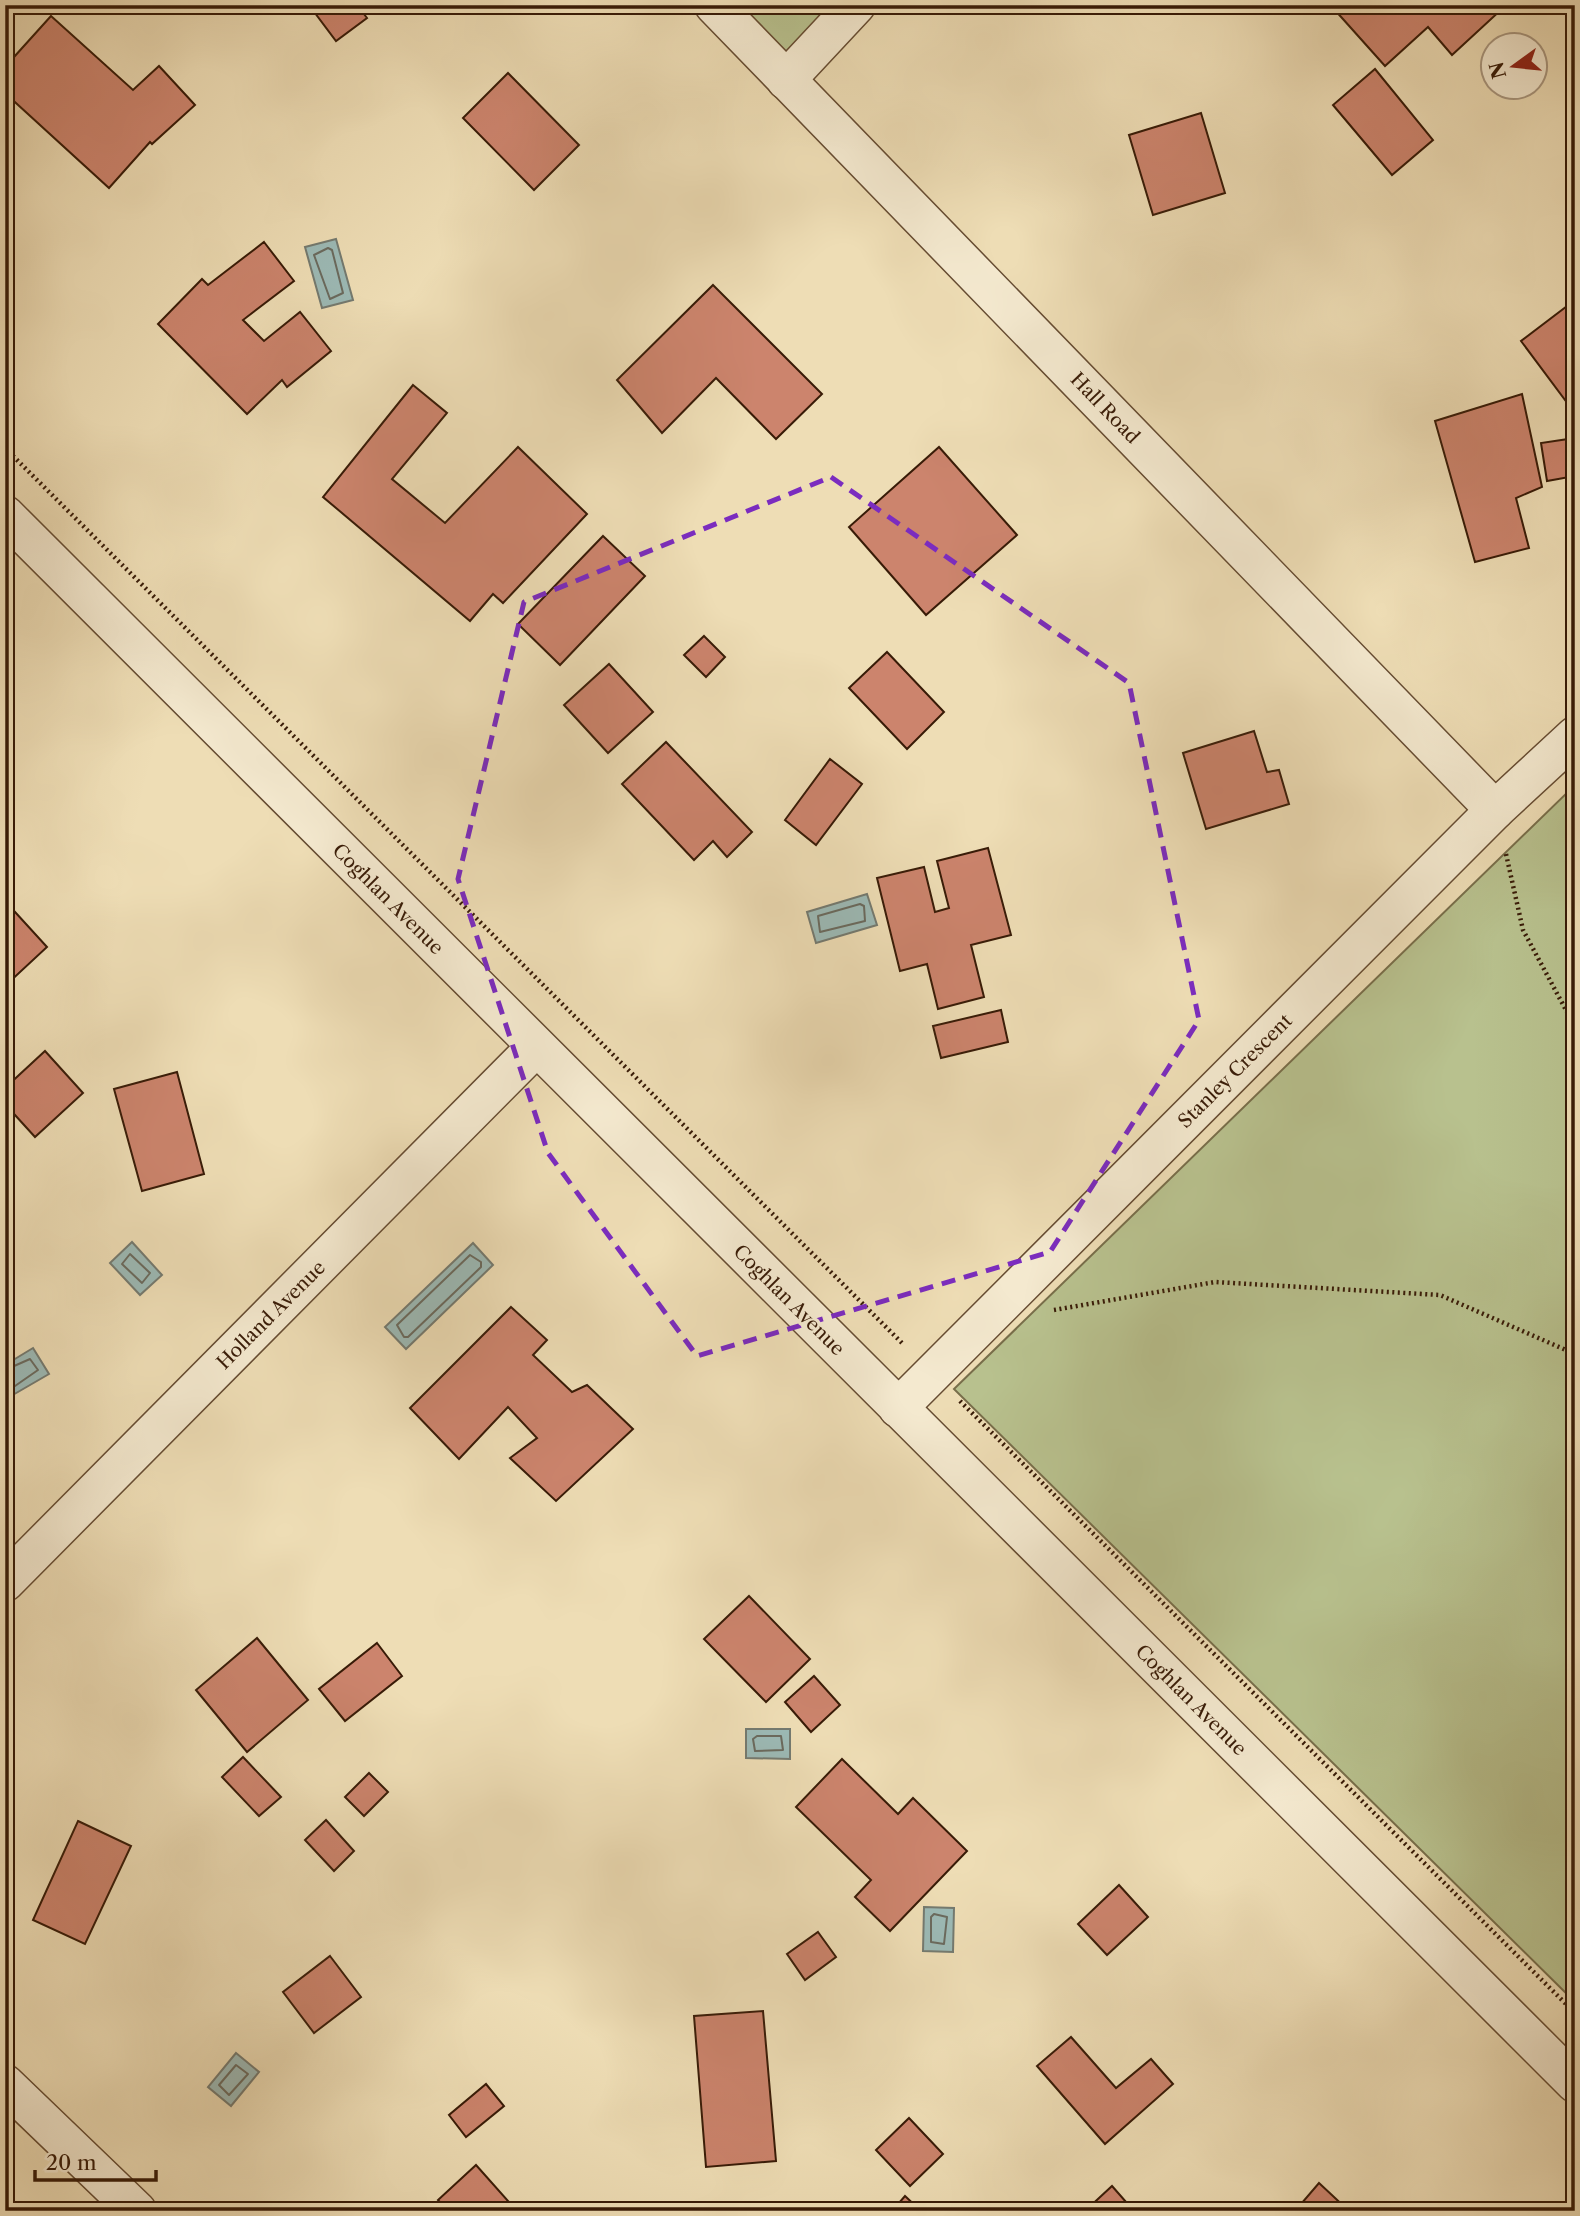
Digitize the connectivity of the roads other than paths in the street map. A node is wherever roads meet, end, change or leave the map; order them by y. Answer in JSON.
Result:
{"nodes":[{"id":1,"x":714,"y":5,"type":"edge"},
{"id":2,"x":856,"y":5,"type":"edge"},
{"id":3,"x":786,"y":80,"type":"junction"},
{"id":4,"x":5,"y":515,"type":"edge"},
{"id":5,"x":1575,"y":736,"type":"edge"},
{"id":6,"x":1495,"y":810,"type":"junction"},
{"id":7,"x":536,"y":1047,"type":"junction"},
{"id":8,"x":898,"y":1408,"type":"junction"},
{"id":9,"x":5,"y":1582,"type":"edge"},
{"id":10,"x":1575,"y":2083,"type":"edge"},
{"id":11,"x":5,"y":2084,"type":"edge"},
{"id":12,"x":137,"y":2211,"type":"edge"}],
"edges":[{"from":1,"to":3,"type":"street","name":"Hall Road"},
{"from":2,"to":3,"type":"street"},
{"from":3,"to":6,"type":"street","name":"Hall Road"},
{"from":4,"to":7,"type":"street","name":"Coghlan Avenue"},
{"from":5,"to":6,"type":"street","name":"Stanley Crescent"},
{"from":6,"to":8,"type":"street","name":"Stanley Crescent"},
{"from":7,"to":8,"type":"street","name":"Coghlan Avenue"},
{"from":7,"to":9,"type":"street","name":"Holland Avenue"},
{"from":8,"to":10,"type":"street","name":"Coghlan Avenue"},
{"from":11,"to":12,"type":"street"}]}
